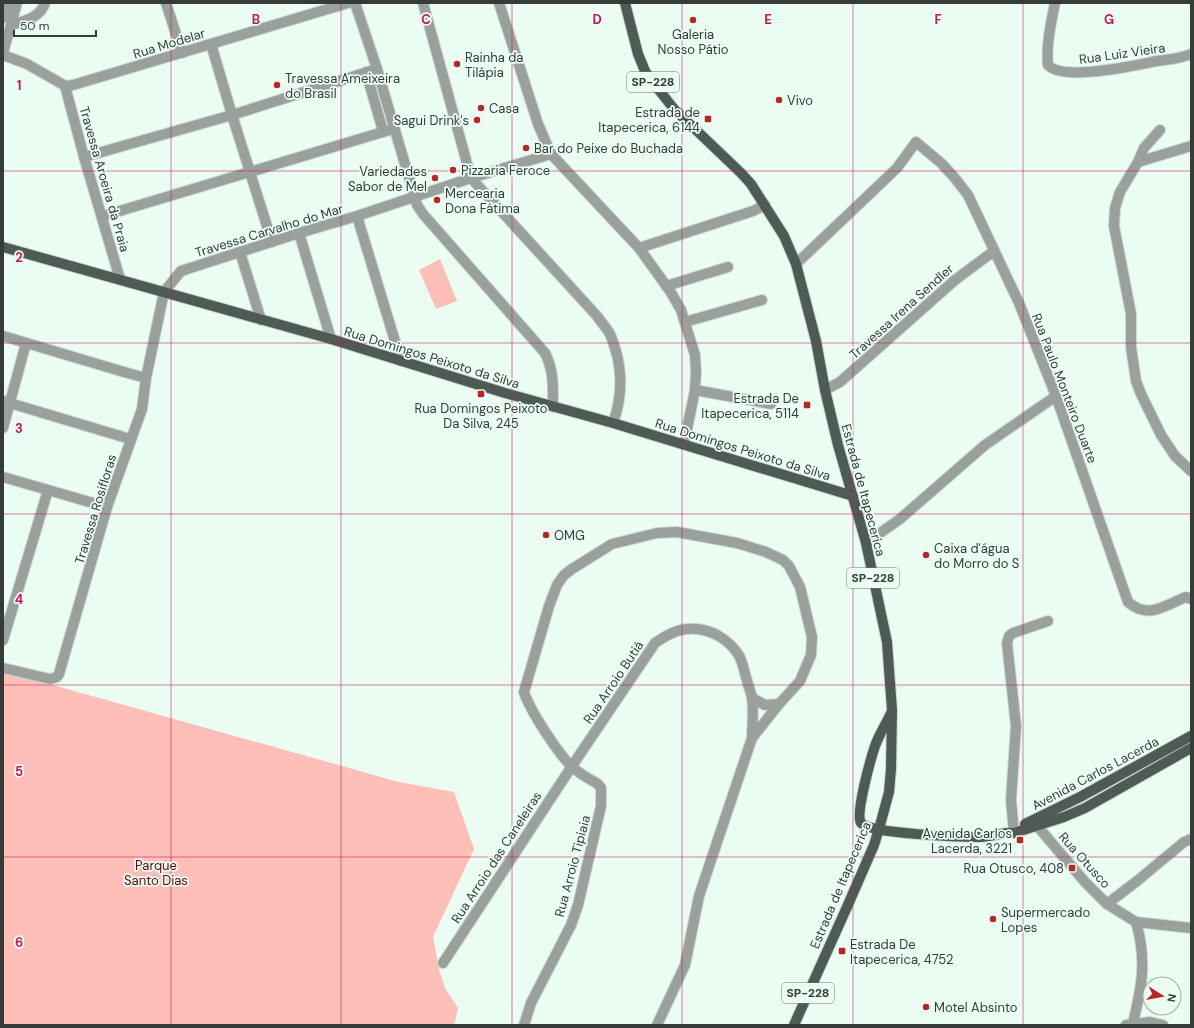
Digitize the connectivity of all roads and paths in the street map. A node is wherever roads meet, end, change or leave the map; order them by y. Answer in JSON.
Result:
{"nodes":[{"id":1,"x":7,"y":3,"type":"edge"},
{"id":2,"x":17,"y":3,"type":"edge"},
{"id":3,"x":45,"y":3,"type":"edge"},
{"id":4,"x":166,"y":3,"type":"edge"},
{"id":5,"x":348,"y":3,"type":"edge"},
{"id":6,"x":355,"y":3,"type":"edge"},
{"id":7,"x":423,"y":3,"type":"edge"},
{"id":8,"x":498,"y":3,"type":"edge"},
{"id":9,"x":625,"y":3,"type":"edge"},
{"id":10,"x":1055,"y":3,"type":"edge"},
{"id":11,"x":7,"y":22,"type":"edge"},
{"id":12,"x":211,"y":44,"type":"junction"},
{"id":13,"x":182,"y":53,"type":"junction"},
{"id":14,"x":3,"y":54,"type":"edge"},
{"id":15,"x":1191,"y":54,"type":"edge"},
{"id":16,"x":376,"y":69,"type":"junction"},
{"id":17,"x":366,"y":72,"type":"junction"},
{"id":18,"x":65,"y":86,"type":"junction"},
{"id":19,"x":232,"y":114,"type":"junction"},
{"id":20,"x":393,"y":128,"type":"junction"},
{"id":21,"x":1160,"y":130,"type":"dead end"},
{"id":22,"x":383,"y":131,"type":"junction"},
{"id":23,"x":1191,"y":146,"type":"edge"},
{"id":24,"x":551,"y":154,"type":"junction"},
{"id":25,"x":84,"y":157,"type":"junction"},
{"id":26,"x":1138,"y":162,"type":"junction"},
{"id":27,"x":250,"y":172,"type":"junction"},
{"id":28,"x":471,"y":178,"type":"junction"},
{"id":29,"x":414,"y":196,"type":"junction"},
{"id":30,"x":765,"y":206,"type":"junction"},
{"id":31,"x":103,"y":216,"type":"junction"},
{"id":32,"x":357,"y":216,"type":"junction"},
{"id":33,"x":299,"y":232,"type":"junction"},
{"id":34,"x":272,"y":242,"type":"junction"},
{"id":35,"x":3,"y":247,"type":"edge"},
{"id":36,"x":639,"y":248,"type":"junction"},
{"id":37,"x":994,"y":251,"type":"junction"},
{"id":38,"x":240,"y":252,"type":"junction"},
{"id":39,"x":796,"y":264,"type":"junction"},
{"id":40,"x":728,"y":267,"type":"dead end"},
{"id":41,"x":120,"y":279,"type":"junction"},
{"id":42,"x":666,"y":286,"type":"junction"},
{"id":43,"x":164,"y":292,"type":"junction"},
{"id":44,"x":762,"y":300,"type":"dead end"},
{"id":45,"x":261,"y":320,"type":"junction"},
{"id":46,"x":685,"y":322,"type":"junction"},
{"id":47,"x":3,"y":336,"type":"edge"},
{"id":48,"x":331,"y":339,"type":"junction"},
{"id":49,"x":26,"y":343,"type":"junction"},
{"id":50,"x":401,"y":361,"type":"junction"},
{"id":51,"x":146,"y":378,"type":"junction"},
{"id":52,"x":695,"y":390,"type":"junction"},
{"id":53,"x":825,"y":390,"type":"junction"},
{"id":54,"x":1056,"y":396,"type":"junction"},
{"id":55,"x":7,"y":402,"type":"edge"},
{"id":56,"x":771,"y":404,"type":"dead end"},
{"id":57,"x":553,"y":407,"type":"junction"},
{"id":58,"x":613,"y":423,"type":"junction"},
{"id":59,"x":3,"y":428,"type":"edge"},
{"id":60,"x":130,"y":439,"type":"junction"},
{"id":61,"x":684,"y":444,"type":"junction"},
{"id":62,"x":1191,"y":471,"type":"edge"},
{"id":63,"x":3,"y":477,"type":"edge"},
{"id":64,"x":48,"y":490,"type":"junction"},
{"id":65,"x":853,"y":496,"type":"junction"},
{"id":66,"x":107,"y":507,"type":"junction"},
{"id":67,"x":866,"y":543,"type":"junction"},
{"id":68,"x":1191,"y":599,"type":"edge"},
{"id":69,"x":1048,"y":621,"type":"dead end"},
{"id":70,"x":3,"y":640,"type":"edge"},
{"id":71,"x":3,"y":668,"type":"edge"},
{"id":72,"x":752,"y":698,"type":"junction"},
{"id":73,"x":779,"y":704,"type":"junction"},
{"id":74,"x":892,"y":710,"type":"junction"},
{"id":75,"x":1191,"y":736,"type":"edge"},
{"id":76,"x":752,"y":738,"type":"junction"},
{"id":77,"x":1191,"y":748,"type":"edge"},
{"id":78,"x":572,"y":766,"type":"junction"},
{"id":79,"x":1035,"y":823,"type":"junction"},
{"id":80,"x":879,"y":829,"type":"junction"},
{"id":81,"x":1012,"y":831,"type":"junction"},
{"id":82,"x":1190,"y":839,"type":"edge"},
{"id":83,"x":1107,"y":904,"type":"junction"},
{"id":84,"x":1136,"y":922,"type":"junction"},
{"id":85,"x":1191,"y":928,"type":"edge"},
{"id":86,"x":443,"y":963,"type":"dead end"},
{"id":87,"x":1129,"y":1024,"type":"edge"},
{"id":88,"x":524,"y":1025,"type":"edge"},
{"id":89,"x":657,"y":1025,"type":"edge"},
{"id":90,"x":794,"y":1025,"type":"edge"},
{"id":91,"x":1163,"y":1025,"type":"edge"}],
"edges":[{"from":1,"to":11,"type":"street"},
{"from":2,"to":11,"type":"street"},
{"from":3,"to":11,"type":"street"},
{"from":4,"to":13,"type":"street"},
{"from":5,"to":12,"type":"street","name":"Rua Modelar"},
{"from":6,"to":16,"type":"street"},
{"from":7,"to":28,"type":"street"},
{"from":8,"to":24,"type":"street"},
{"from":9,"to":30,"type":"main road","name":"Estrada de Itapecerica","number":"SP-228"},
{"from":10,"to":15,"type":"street","name":"Rua Luiz Vieira"},
{"from":11,"to":14,"type":"street"},
{"from":12,"to":13,"type":"street","name":"Rua Modelar"},
{"from":12,"to":19,"type":"street"},
{"from":13,"to":18,"type":"street","name":"Rua Modelar"},
{"from":14,"to":18,"type":"street"},
{"from":16,"to":17,"type":"street"},
{"from":16,"to":20,"type":"street"},
{"from":17,"to":19,"type":"street"},
{"from":17,"to":22,"type":"street"},
{"from":18,"to":25,"type":"street","name":"Travessa Aroeira da Praia"},
{"from":19,"to":25,"type":"street"},
{"from":19,"to":27,"type":"street"},
{"from":20,"to":22,"type":"street"},
{"from":20,"to":29,"type":"street"},
{"from":21,"to":26,"type":"street"},
{"from":22,"to":27,"type":"street"},
{"from":23,"to":26,"type":"street"},
{"from":24,"to":28,"type":"street","name":"Travessa Carvalho do Mar"},
{"from":24,"to":36,"type":"street"},
{"from":25,"to":31,"type":"street","name":"Travessa Aroeira da Praia"},
{"from":26,"to":62,"type":"street"},
{"from":27,"to":31,"type":"street"},
{"from":27,"to":34,"type":"street"},
{"from":28,"to":29,"type":"street","name":"Travessa Carvalho do Mar"},
{"from":28,"to":58,"type":"street"},
{"from":29,"to":32,"type":"street","name":"Travessa Carvalho do Mar"},
{"from":29,"to":57,"type":"street"},
{"from":30,"to":36,"type":"street"},
{"from":30,"to":39,"type":"main road","name":"Estrada de Itapecerica","number":"SP-228"},
{"from":31,"to":41,"type":"street","name":"Travessa Aroeira da Praia"},
{"from":32,"to":33,"type":"street","name":"Travessa Carvalho do Mar"},
{"from":32,"to":50,"type":"street"},
{"from":33,"to":34,"type":"street","name":"Travessa Carvalho do Mar"},
{"from":33,"to":48,"type":"street"},
{"from":34,"to":38,"type":"street","name":"Travessa Carvalho do Mar"},
{"from":35,"to":41,"type":"main road","name":"Rua Domingos Peixoto da Silva"},
{"from":36,"to":42,"type":"street"},
{"from":37,"to":39,"type":"street","name":"Rua Paulo Monteiro Duarte"},
{"from":37,"to":53,"type":"street","name":"Travessa Irena Sendler"},
{"from":37,"to":54,"type":"street","name":"Rua Paulo Monteiro Duarte"},
{"from":38,"to":43,"type":"street","name":"Travessa Carvalho do Mar"},
{"from":38,"to":45,"type":"street"},
{"from":39,"to":53,"type":"main road","name":"Estrada de Itapecerica","number":"SP-228"},
{"from":40,"to":42,"type":"street"},
{"from":41,"to":43,"type":"main road","name":"Rua Domingos Peixoto da Silva"},
{"from":42,"to":46,"type":"street"},
{"from":43,"to":45,"type":"main road","name":"Rua Domingos Peixoto da Silva"},
{"from":43,"to":51,"type":"street","name":"Travessa Rosifloras"},
{"from":44,"to":46,"type":"street"},
{"from":45,"to":48,"type":"main road","name":"Rua Domingos Peixoto da Silva"},
{"from":46,"to":52,"type":"street"},
{"from":47,"to":49,"type":"street"},
{"from":48,"to":50,"type":"main road","name":"Rua Domingos Peixoto da Silva"},
{"from":49,"to":51,"type":"street"},
{"from":49,"to":55,"type":"street"},
{"from":50,"to":57,"type":"main road","name":"Rua Domingos Peixoto da Silva"},
{"from":51,"to":60,"type":"street","name":"Travessa Rosifloras"},
{"from":52,"to":56,"type":"street"},
{"from":52,"to":61,"type":"street"},
{"from":53,"to":65,"type":"main road","name":"Estrada de Itapecerica","number":"SP-228"},
{"from":54,"to":67,"type":"street"},
{"from":54,"to":68,"type":"street","name":"Rua Paulo Monteiro Duarte"},
{"from":55,"to":59,"type":"street"},
{"from":55,"to":60,"type":"street"},
{"from":57,"to":58,"type":"main road","name":"Rua Domingos Peixoto da Silva"},
{"from":58,"to":61,"type":"main road","name":"Rua Domingos Peixoto da Silva"},
{"from":60,"to":66,"type":"street","name":"Travessa Rosifloras"},
{"from":61,"to":65,"type":"main road","name":"Rua Domingos Peixoto da Silva"},
{"from":63,"to":64,"type":"street"},
{"from":64,"to":66,"type":"street"},
{"from":64,"to":70,"type":"street"},
{"from":65,"to":67,"type":"main road","name":"Estrada de Itapecerica","number":"SP-228"},
{"from":66,"to":71,"type":"street","name":"Travessa Rosifloras"},
{"from":67,"to":74,"type":"main road","name":"Estrada de Itapecerica","number":"SP-228"},
{"from":69,"to":81,"type":"street"},
{"from":72,"to":73,"type":"street"},
{"from":72,"to":76,"type":"street","name":"Rua Arroio Butiá"},
{"from":72,"to":78,"type":"street","name":"Rua Arroio Butiá"},
{"from":73,"to":76,"type":"street","name":"Rua Arroio Butiá"},
{"from":73,"to":78,"type":"street","name":"Rua Arroio Butiá"},
{"from":74,"to":80,"type":"main road","name":"Estrada de Itapecerica","number":"SP-228"},
{"from":74,"to":80,"type":"main road","name":"Avenida Carlos Lacerda"},
{"from":75,"to":79,"type":"main road","name":"Avenida Carlos Lacerda"},
{"from":76,"to":89,"type":"street","name":"Rua Arroio Butiá"},
{"from":77,"to":79,"type":"main road","name":"Avenida Carlos Lacerda"},
{"from":78,"to":86,"type":"street","name":"Rua Arroio das Caneleiras"},
{"from":78,"to":88,"type":"street","name":"Rua Arroio Tipiaia"},
{"from":79,"to":81,"type":"main road","name":"Avenida Carlos Lacerda"},
{"from":79,"to":83,"type":"street","name":"Rua Otusco"},
{"from":80,"to":81,"type":"main road","name":"Avenida Carlos Lacerda"},
{"from":80,"to":90,"type":"main road","name":"Estrada de Itapecerica","number":"SP-228"},
{"from":82,"to":83,"type":"street"},
{"from":83,"to":84,"type":"street","name":"Rua Otusco"},
{"from":84,"to":85,"type":"street","name":"Rua Otusco"},
{"from":84,"to":87,"type":"street"},
{"from":87,"to":91,"type":"street"}]}
